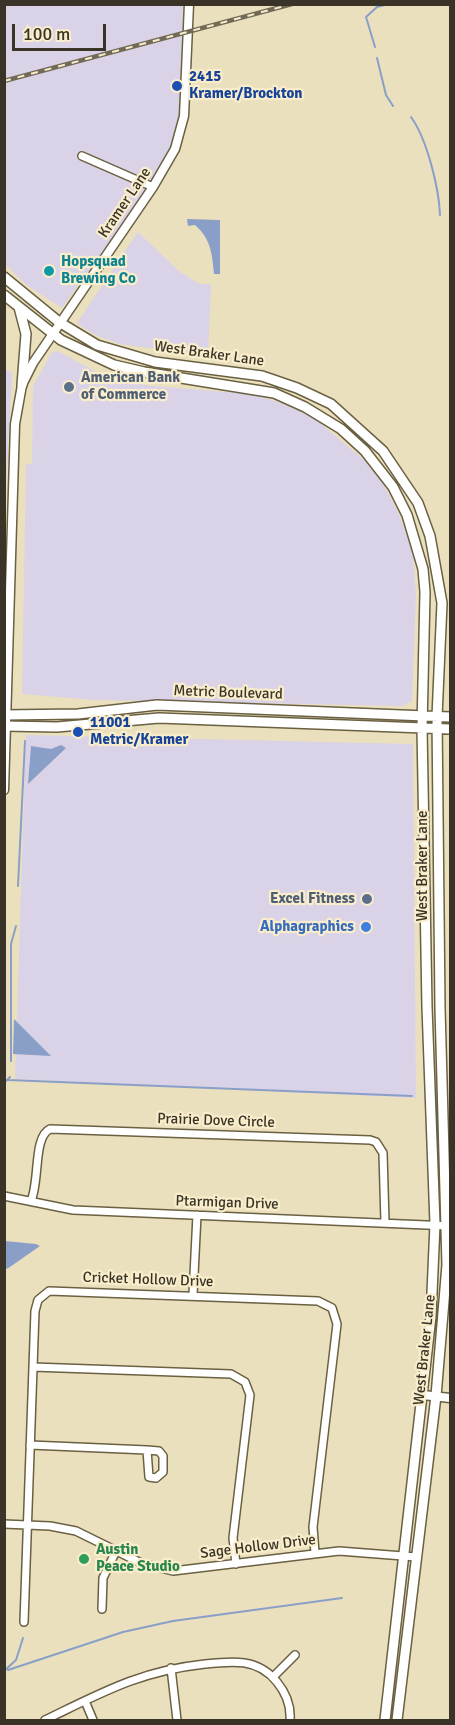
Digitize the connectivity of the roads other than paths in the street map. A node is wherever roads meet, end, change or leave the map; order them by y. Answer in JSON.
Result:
{"nodes":[{"id":1,"x":189,"y":4,"type":"edge"},
{"id":2,"x":81,"y":156,"type":"dead end"},
{"id":3,"x":153,"y":188,"type":"junction"},
{"id":4,"x":4,"y":277,"type":"edge"},
{"id":5,"x":4,"y":295,"type":"edge"},
{"id":6,"x":19,"y":307,"type":"junction"},
{"id":7,"x":59,"y":322,"type":"junction"},
{"id":8,"x":52,"y":334,"type":"junction"},
{"id":9,"x":214,"y":369,"type":"junction"},
{"id":10,"x":214,"y":382,"type":"junction"},
{"id":11,"x":22,"y":385,"type":"junction"},
{"id":12,"x":372,"y":439,"type":"junction"},
{"id":13,"x":363,"y":449,"type":"junction"},
{"id":14,"x":383,"y":451,"type":"junction"},
{"id":15,"x":375,"y":461,"type":"junction"},
{"id":16,"x":221,"y":708,"type":"junction"},
{"id":17,"x":6,"y":715,"type":"edge"},
{"id":18,"x":423,"y":716,"type":"junction"},
{"id":19,"x":437,"y":717,"type":"junction"},
{"id":20,"x":450,"y":717,"type":"edge"},
{"id":21,"x":220,"y":720,"type":"junction"},
{"id":22,"x":6,"y":726,"type":"edge"},
{"id":23,"x":422,"y":728,"type":"junction"},
{"id":24,"x":437,"y":728,"type":"junction"},
{"id":25,"x":450,"y":729,"type":"edge"},
{"id":26,"x":4,"y":790,"type":"edge"},
{"id":27,"x":424,"y":864,"type":"junction"},
{"id":28,"x":438,"y":866,"type":"junction"},
{"id":29,"x":427,"y":1007,"type":"junction"},
{"id":30,"x":440,"y":1008,"type":"junction"},
{"id":31,"x":4,"y":1196,"type":"edge"},
{"id":32,"x":31,"y":1201,"type":"junction"},
{"id":33,"x":197,"y":1215,"type":"junction"},
{"id":34,"x":385,"y":1222,"type":"junction"},
{"id":35,"x":435,"y":1224,"type":"junction"},
{"id":36,"x":449,"y":1226,"type":"edge"},
{"id":37,"x":193,"y":1295,"type":"junction"},
{"id":38,"x":33,"y":1367,"type":"junction"},
{"id":39,"x":423,"y":1395,"type":"junction"},
{"id":40,"x":436,"y":1396,"type":"junction"},
{"id":41,"x":450,"y":1398,"type":"edge"},
{"id":42,"x":30,"y":1445,"type":"junction"},
{"id":43,"x":147,"y":1450,"type":"dead end"},
{"id":44,"x":4,"y":1524,"type":"edge"},
{"id":45,"x":27,"y":1525,"type":"junction"},
{"id":46,"x":116,"y":1551,"type":"junction"},
{"id":47,"x":315,"y":1553,"type":"junction"},
{"id":48,"x":404,"y":1556,"type":"junction"},
{"id":49,"x":416,"y":1557,"type":"junction"},
{"id":50,"x":236,"y":1563,"type":"junction"},
{"id":51,"x":102,"y":1609,"type":"dead end"},
{"id":52,"x":24,"y":1622,"type":"dead end"},
{"id":53,"x":295,"y":1654,"type":"dead end"},
{"id":54,"x":171,"y":1668,"type":"junction"},
{"id":55,"x":273,"y":1677,"type":"junction"},
{"id":56,"x":84,"y":1701,"type":"junction"},
{"id":57,"x":45,"y":1720,"type":"edge"},
{"id":58,"x":93,"y":1720,"type":"edge"},
{"id":59,"x":177,"y":1720,"type":"edge"},
{"id":60,"x":290,"y":1720,"type":"edge"},
{"id":61,"x":385,"y":1720,"type":"edge"},
{"id":62,"x":398,"y":1720,"type":"edge"}],
"edges":[{"from":1,"to":3,"type":"street","name":"Kramer Lane"},
{"from":2,"to":3,"type":"street"},
{"from":3,"to":7,"type":"street","name":"Kramer Lane"},
{"from":4,"to":7,"type":"main road","name":"West Braker Lane"},
{"from":5,"to":6,"type":"main road","name":"West Braker Lane"},
{"from":6,"to":8,"type":"main road","name":"West Braker Lane"},
{"from":6,"to":11,"type":"main road"},
{"from":7,"to":8,"type":"street","name":"Kramer Lane"},
{"from":7,"to":9,"type":"main road","name":"West Braker Lane"},
{"from":8,"to":10,"type":"main road","name":"West Braker Lane"},
{"from":8,"to":11,"type":"street","name":"Kramer Lane"},
{"from":9,"to":10,"type":"main road"},
{"from":9,"to":12,"type":"main road","name":"West Braker Lane"},
{"from":10,"to":13,"type":"main road","name":"West Braker Lane"},
{"from":11,"to":17,"type":"street","name":"Kramer Lane"},
{"from":12,"to":13,"type":"main road"},
{"from":12,"to":14,"type":"main road","name":"West Braker Lane"},
{"from":13,"to":15,"type":"main road","name":"West Braker Lane"},
{"from":14,"to":15,"type":"main road"},
{"from":14,"to":19,"type":"main road","name":"West Braker Lane"},
{"from":15,"to":18,"type":"main road","name":"West Braker Lane"},
{"from":16,"to":17,"type":"main road","name":"Metric Boulevard"},
{"from":16,"to":18,"type":"main road","name":"Metric Boulevard"},
{"from":16,"to":21,"type":"main road"},
{"from":17,"to":22,"type":"street","name":"Kramer Lane"},
{"from":18,"to":19,"type":"main road","name":"Metric Boulevard"},
{"from":18,"to":23,"type":"main road","name":"West Braker Lane"},
{"from":19,"to":20,"type":"main road","name":"Metric Boulevard"},
{"from":19,"to":24,"type":"main road","name":"West Braker Lane"},
{"from":21,"to":22,"type":"main road","name":"Metric Boulevard"},
{"from":21,"to":23,"type":"main road","name":"Metric Boulevard"},
{"from":22,"to":26,"type":"street","name":"Kramer Lane"},
{"from":23,"to":24,"type":"main road","name":"Metric Boulevard"},
{"from":23,"to":27,"type":"main road","name":"West Braker Lane"},
{"from":24,"to":25,"type":"main road","name":"Metric Boulevard"},
{"from":24,"to":28,"type":"main road","name":"West Braker Lane"},
{"from":27,"to":28,"type":"main road"},
{"from":27,"to":29,"type":"main road","name":"West Braker Lane"},
{"from":28,"to":30,"type":"main road","name":"West Braker Lane"},
{"from":29,"to":30,"type":"main road"},
{"from":29,"to":35,"type":"main road","name":"West Braker Lane"},
{"from":30,"to":36,"type":"main road","name":"West Braker Lane"},
{"from":31,"to":32,"type":"street","name":"Ptarmigan Drive"},
{"from":32,"to":33,"type":"street","name":"Ptarmigan Drive"},
{"from":32,"to":34,"type":"street","name":"Prairie Dove Circle"},
{"from":33,"to":34,"type":"street","name":"Ptarmigan Drive"},
{"from":33,"to":37,"type":"street"},
{"from":34,"to":35,"type":"street","name":"Ptarmigan Drive"},
{"from":35,"to":36,"type":"street","name":"Ptarmigan Drive"},
{"from":35,"to":39,"type":"main road","name":"West Braker Lane"},
{"from":36,"to":40,"type":"main road","name":"West Braker Lane"},
{"from":37,"to":38,"type":"street","name":"Cricket Hollow Drive"},
{"from":37,"to":47,"type":"street","name":"Cricket Hollow Drive"},
{"from":38,"to":42,"type":"street","name":"Cricket Hollow Drive"},
{"from":38,"to":50,"type":"street"},
{"from":39,"to":40,"type":"street"},
{"from":39,"to":48,"type":"main road","name":"West Braker Lane"},
{"from":40,"to":41,"type":"street"},
{"from":40,"to":49,"type":"main road","name":"West Braker Lane"},
{"from":42,"to":43,"type":"street"},
{"from":42,"to":45,"type":"street","name":"Cricket Hollow Drive"},
{"from":44,"to":45,"type":"street","name":"Sage Hollow Drive"},
{"from":45,"to":46,"type":"street","name":"Sage Hollow Drive"},
{"from":45,"to":52,"type":"street","name":"Cricket Hollow Drive"},
{"from":46,"to":50,"type":"street","name":"Sage Hollow Drive"},
{"from":46,"to":51,"type":"street"},
{"from":47,"to":48,"type":"street","name":"Sage Hollow Drive"},
{"from":47,"to":50,"type":"street","name":"Sage Hollow Drive"},
{"from":48,"to":49,"type":"street","name":"Sage Hollow Drive"},
{"from":48,"to":61,"type":"main road","name":"West Braker Lane"},
{"from":49,"to":62,"type":"main road","name":"West Braker Lane"},
{"from":53,"to":55,"type":"street"},
{"from":54,"to":55,"type":"street"},
{"from":54,"to":56,"type":"street"},
{"from":54,"to":59,"type":"street"},
{"from":55,"to":60,"type":"street"},
{"from":56,"to":57,"type":"street"},
{"from":56,"to":58,"type":"street"}]}
